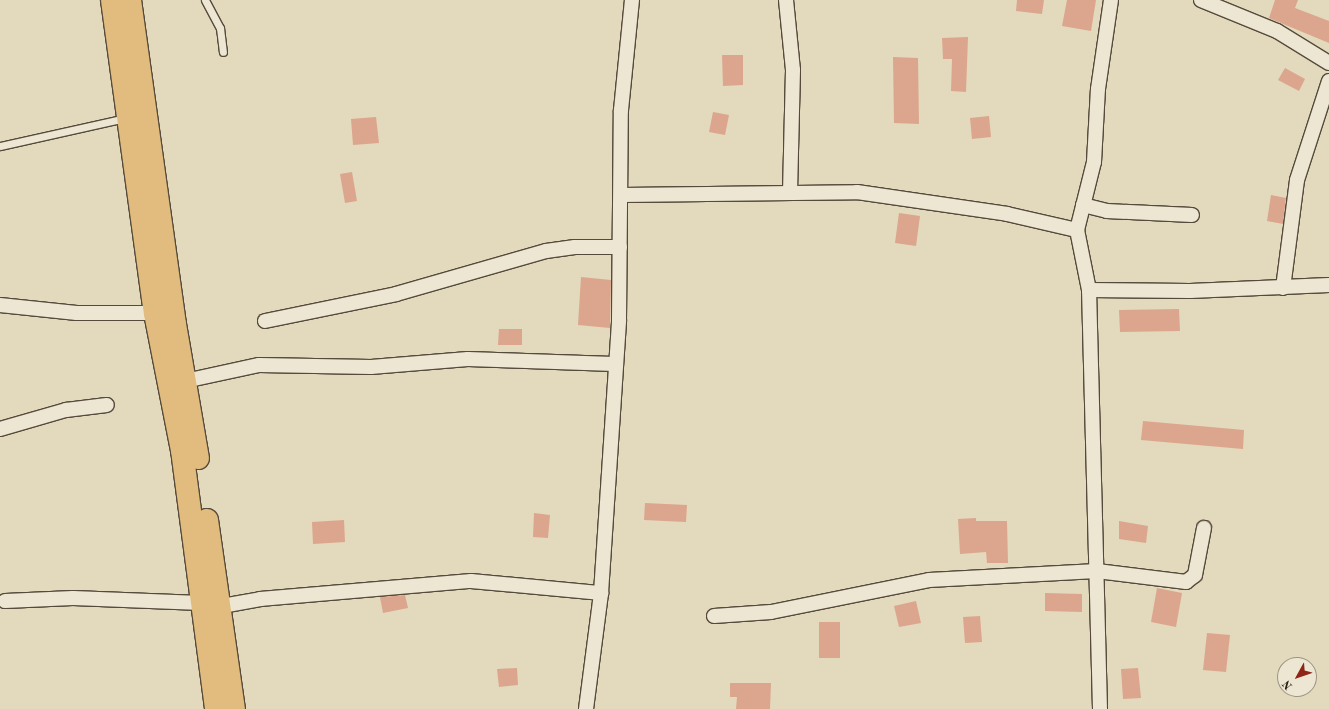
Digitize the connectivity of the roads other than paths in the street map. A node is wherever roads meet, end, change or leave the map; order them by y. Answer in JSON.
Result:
{"nodes":[{"id":1,"x":112,"y":0,"type":"edge"},
{"id":2,"x":130,"y":0,"type":"edge"},
{"id":3,"x":205,"y":0,"type":"edge"},
{"id":4,"x":632,"y":0,"type":"edge"},
{"id":5,"x":786,"y":0,"type":"edge"},
{"id":6,"x":1112,"y":0,"type":"edge"},
{"id":7,"x":1201,"y":0,"type":"edge"},
{"id":8,"x":223,"y":52,"type":"dead end"},
{"id":9,"x":1329,"y":63,"type":"edge"},
{"id":10,"x":1329,"y":80,"type":"edge"},
{"id":11,"x":130,"y":117,"type":"junction"},
{"id":12,"x":0,"y":146,"type":"edge"},
{"id":13,"x":790,"y":191,"type":"junction"},
{"id":14,"x":622,"y":195,"type":"junction"},
{"id":15,"x":1083,"y":205,"type":"junction"},
{"id":16,"x":1192,"y":216,"type":"dead end"},
{"id":17,"x":1077,"y":230,"type":"junction"},
{"id":18,"x":620,"y":248,"type":"junction"},
{"id":19,"x":1329,"y":285,"type":"edge"},
{"id":20,"x":1283,"y":288,"type":"junction"},
{"id":21,"x":1089,"y":290,"type":"junction"},
{"id":22,"x":0,"y":305,"type":"edge"},
{"id":23,"x":155,"y":313,"type":"junction"},
{"id":24,"x":265,"y":321,"type":"dead end"},
{"id":25,"x":614,"y":364,"type":"junction"},
{"id":26,"x":185,"y":381,"type":"junction"},
{"id":27,"x":107,"y":405,"type":"dead end"},
{"id":28,"x":0,"y":429,"type":"edge"},
{"id":29,"x":1204,"y":528,"type":"dead end"},
{"id":30,"x":1097,"y":571,"type":"junction"},
{"id":31,"x":601,"y":593,"type":"junction"},
{"id":32,"x":5,"y":601,"type":"dead end"},
{"id":33,"x":211,"y":605,"type":"junction"},
{"id":34,"x":714,"y":616,"type":"dead end"},
{"id":35,"x":216,"y":709,"type":"edge"},
{"id":36,"x":234,"y":709,"type":"edge"},
{"id":37,"x":586,"y":709,"type":"edge"},
{"id":38,"x":1100,"y":709,"type":"edge"}],
"edges":[{"from":1,"to":11,"type":"main road"},
{"from":2,"to":26,"type":"main road"},
{"from":3,"to":8,"type":"lane"},
{"from":4,"to":14,"type":"street"},
{"from":5,"to":13,"type":"street"},
{"from":6,"to":15,"type":"street"},
{"from":7,"to":9,"type":"street"},
{"from":10,"to":20,"type":"street"},
{"from":11,"to":12,"type":"lane"},
{"from":11,"to":23,"type":"main road"},
{"from":13,"to":14,"type":"street"},
{"from":13,"to":17,"type":"street"},
{"from":14,"to":18,"type":"street"},
{"from":15,"to":16,"type":"street"},
{"from":15,"to":17,"type":"street"},
{"from":17,"to":21,"type":"street"},
{"from":18,"to":24,"type":"street"},
{"from":18,"to":25,"type":"street"},
{"from":19,"to":20,"type":"street"},
{"from":20,"to":21,"type":"street"},
{"from":21,"to":30,"type":"street"},
{"from":22,"to":23,"type":"street"},
{"from":23,"to":33,"type":"main road"},
{"from":25,"to":26,"type":"street"},
{"from":25,"to":31,"type":"street"},
{"from":26,"to":33,"type":"main road"},
{"from":27,"to":28,"type":"street"},
{"from":29,"to":30,"type":"street"},
{"from":30,"to":34,"type":"street"},
{"from":30,"to":38,"type":"street"},
{"from":31,"to":33,"type":"street"},
{"from":31,"to":37,"type":"street"},
{"from":32,"to":33,"type":"street"},
{"from":33,"to":35,"type":"main road"},
{"from":33,"to":36,"type":"main road"}]}
